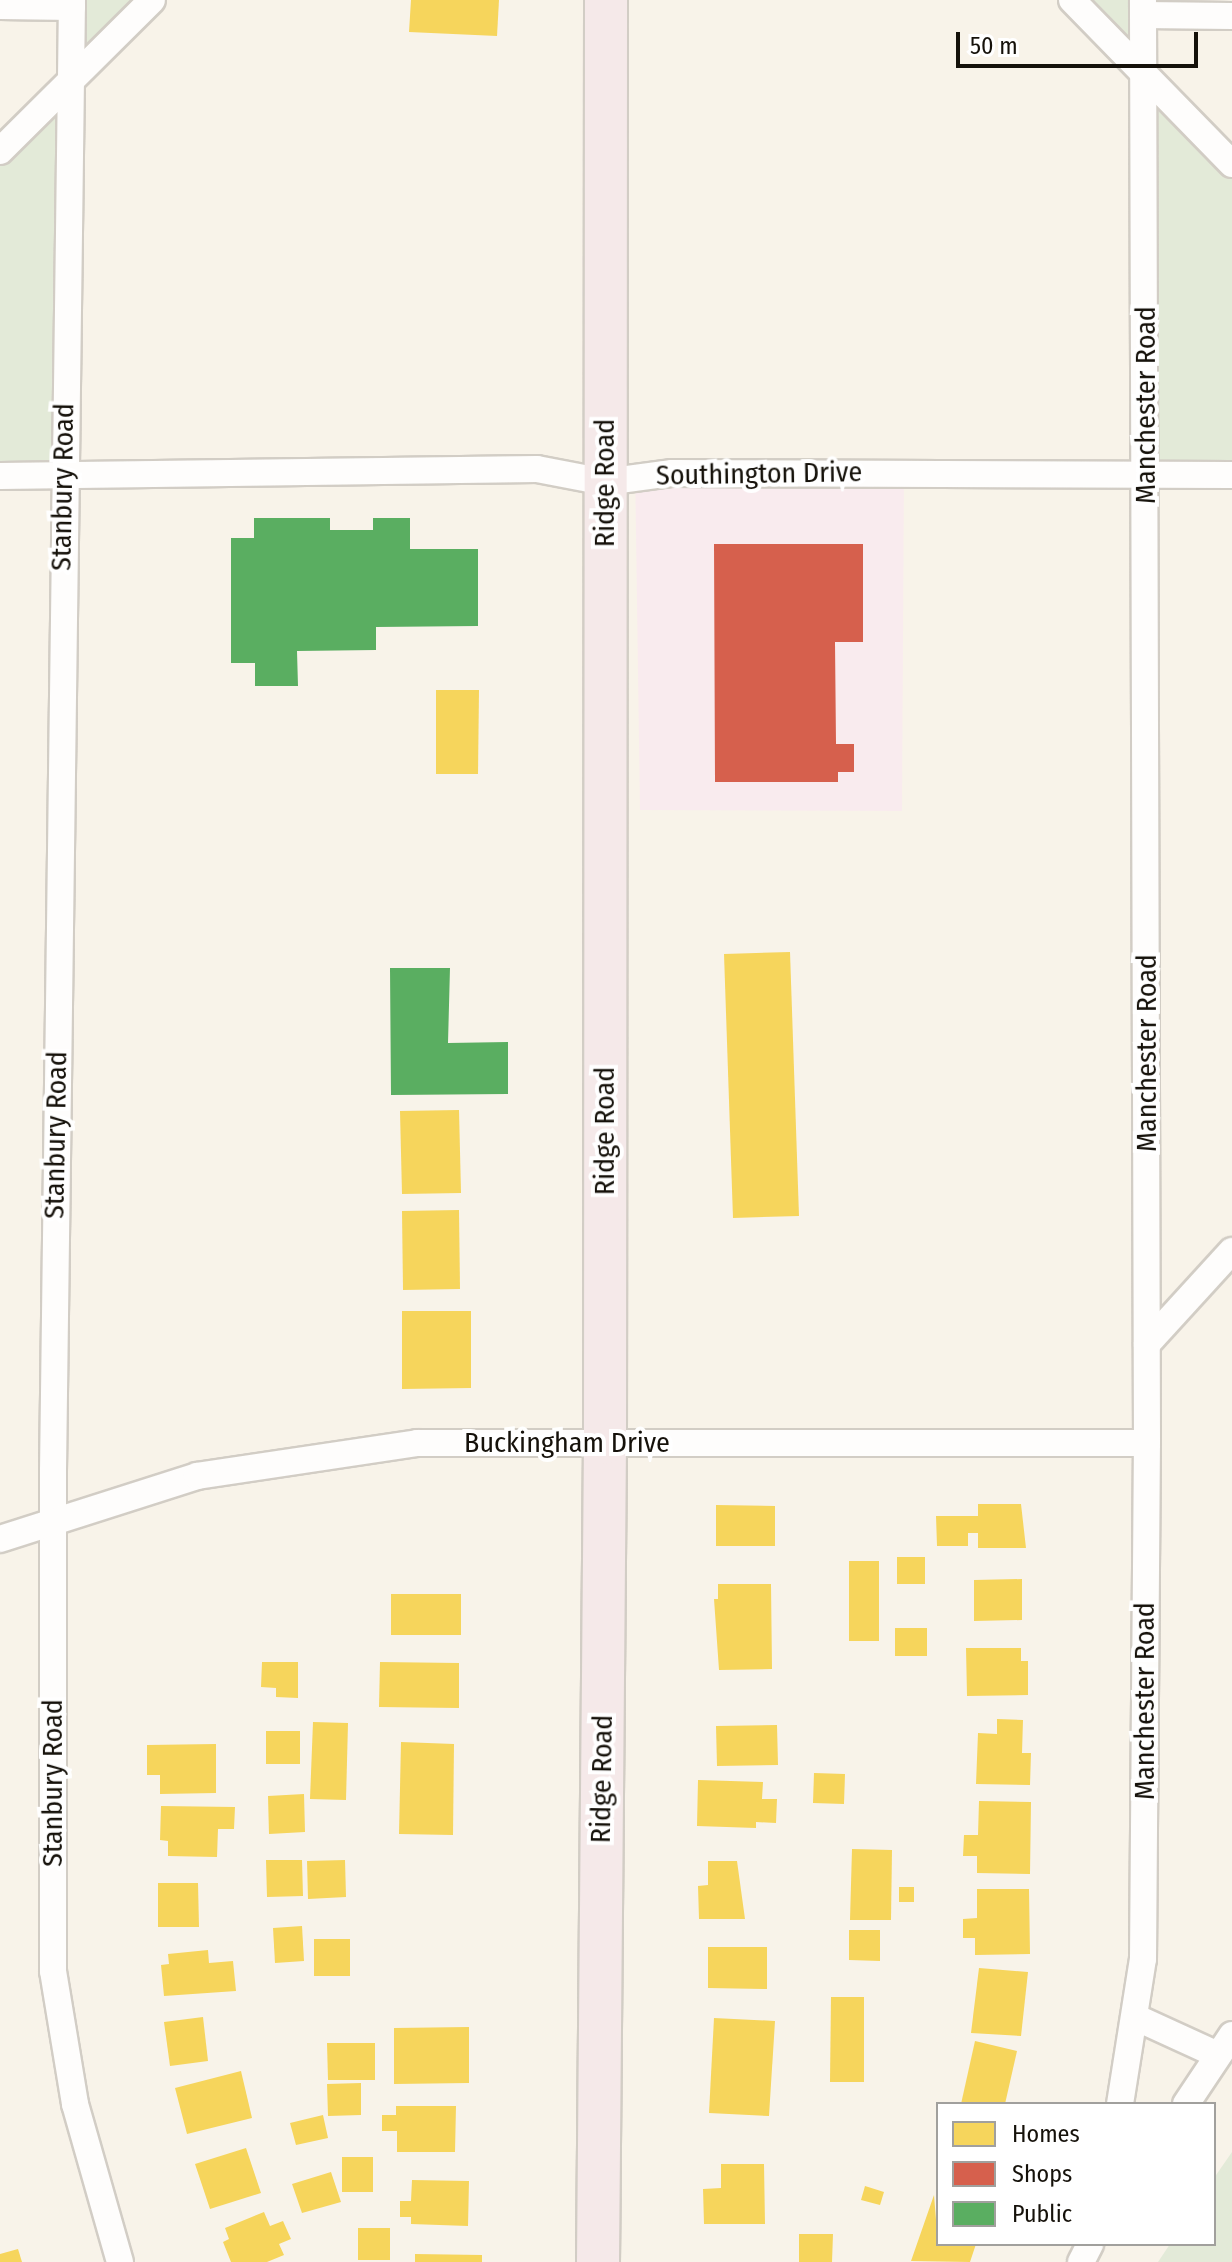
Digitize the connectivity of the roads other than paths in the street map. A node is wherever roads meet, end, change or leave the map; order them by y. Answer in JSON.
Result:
{"nodes":[{"id":1,"x":152,"y":0,"type":"edge"},
{"id":2,"x":606,"y":0,"type":"edge"},
{"id":3,"x":1072,"y":0,"type":"edge"},
{"id":4,"x":72,"y":3,"type":"edge"},
{"id":5,"x":0,"y":6,"type":"edge"},
{"id":6,"x":1143,"y":8,"type":"edge"},
{"id":7,"x":1232,"y":16,"type":"edge"},
{"id":8,"x":1143,"y":68,"type":"junction"},
{"id":9,"x":71,"y":83,"type":"junction"},
{"id":10,"x":0,"y":151,"type":"edge"},
{"id":11,"x":1232,"y":164,"type":"edge"},
{"id":12,"x":1147,"y":473,"type":"junction"},
{"id":13,"x":1232,"y":475,"type":"edge"},
{"id":14,"x":0,"y":476,"type":"edge"},
{"id":15,"x":63,"y":476,"type":"junction"},
{"id":16,"x":605,"y":482,"type":"junction"},
{"id":17,"x":1232,"y":1251,"type":"edge"},
{"id":18,"x":1147,"y":1344,"type":"junction"},
{"id":19,"x":605,"y":1443,"type":"junction"},
{"id":20,"x":1147,"y":1443,"type":"junction"},
{"id":21,"x":53,"y":1522,"type":"junction"},
{"id":22,"x":0,"y":1539,"type":"edge"},
{"id":23,"x":1137,"y":2018,"type":"junction"},
{"id":24,"x":1225,"y":2045,"type":"edge"},
{"id":25,"x":1120,"y":2102,"type":"edge"},
{"id":26,"x":1187,"y":2102,"type":"edge"},
{"id":27,"x":120,"y":2262,"type":"edge"},
{"id":28,"x":598,"y":2262,"type":"edge"}],
"edges":[{"from":1,"to":9,"type":"street"},
{"from":2,"to":16,"type":"main road","name":"Ridge Road"},
{"from":3,"to":8,"type":"street"},
{"from":4,"to":5,"type":"street"},
{"from":4,"to":9,"type":"street","name":"Stanbury Road"},
{"from":6,"to":7,"type":"street"},
{"from":6,"to":8,"type":"street","name":"Manchester Road"},
{"from":8,"to":11,"type":"street"},
{"from":8,"to":12,"type":"street","name":"Manchester Road"},
{"from":9,"to":10,"type":"street"},
{"from":9,"to":15,"type":"street","name":"Stanbury Road"},
{"from":12,"to":13,"type":"street","name":"Southington Drive"},
{"from":12,"to":16,"type":"street","name":"Southington Drive"},
{"from":12,"to":18,"type":"street","name":"Manchester Road"},
{"from":14,"to":15,"type":"street","name":"Southington Drive"},
{"from":15,"to":16,"type":"street","name":"Southington Drive"},
{"from":15,"to":21,"type":"street","name":"Stanbury Road"},
{"from":16,"to":19,"type":"main road","name":"Ridge Road"},
{"from":17,"to":18,"type":"street"},
{"from":18,"to":20,"type":"street","name":"Manchester Road"},
{"from":19,"to":20,"type":"street","name":"Buckingham Drive"},
{"from":19,"to":21,"type":"street","name":"Buckingham Drive"},
{"from":19,"to":28,"type":"main road","name":"Ridge Road"},
{"from":20,"to":23,"type":"street","name":"Manchester Road"},
{"from":21,"to":22,"type":"street","name":"Buckingham Drive"},
{"from":21,"to":27,"type":"street","name":"Stanbury Road"},
{"from":23,"to":24,"type":"street"},
{"from":23,"to":25,"type":"street","name":"Manchester Road"},
{"from":24,"to":26,"type":"street"}]}
